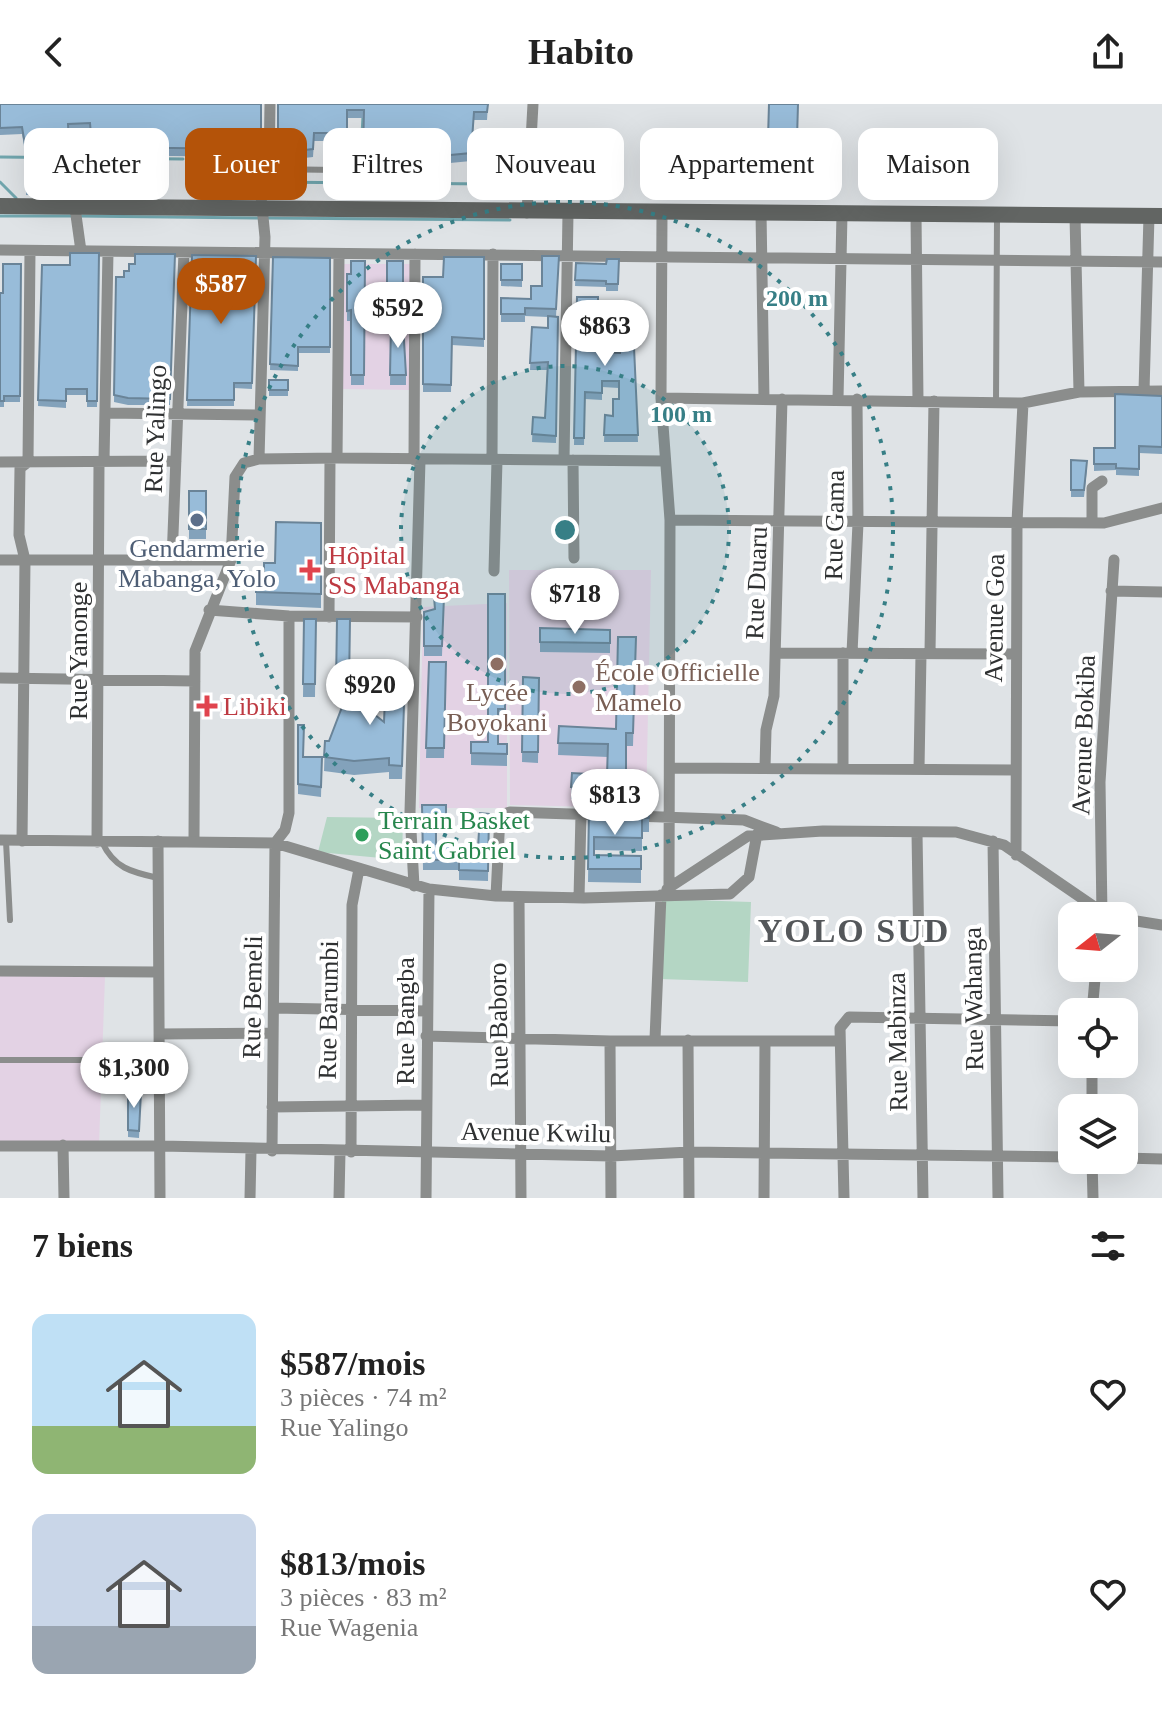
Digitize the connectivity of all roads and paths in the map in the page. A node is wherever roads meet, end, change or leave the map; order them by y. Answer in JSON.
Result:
{"nodes":[{"id":1,"x":270,"y":104,"type":"edge"},
{"id":2,"x":533,"y":104,"type":"edge"},
{"id":3,"x":270,"y":128,"type":"edge"},
{"id":4,"x":262,"y":200,"type":"edge"},
{"id":5,"x":3,"y":203,"type":"edge"},
{"id":6,"x":263,"y":206,"type":"junction"},
{"id":7,"x":75,"y":208,"type":"junction"},
{"id":8,"x":761,"y":212,"type":"junction"},
{"id":9,"x":527,"y":213,"type":"junction"},
{"id":10,"x":568,"y":213,"type":"junction"},
{"id":11,"x":662,"y":214,"type":"junction"},
{"id":12,"x":842,"y":214,"type":"junction"},
{"id":13,"x":997,"y":214,"type":"junction"},
{"id":14,"x":916,"y":215,"type":"junction"},
{"id":15,"x":1075,"y":216,"type":"junction"},
{"id":16,"x":1155,"y":216,"type":"edge"},
{"id":17,"x":0,"y":250,"type":"edge"},
{"id":18,"x":30,"y":251,"type":"junction"},
{"id":19,"x":81,"y":251,"type":"junction"},
{"id":20,"x":108,"y":252,"type":"junction"},
{"id":21,"x":184,"y":252,"type":"junction"},
{"id":22,"x":262,"y":253,"type":"junction"},
{"id":23,"x":415,"y":254,"type":"junction"},
{"id":24,"x":493,"y":254,"type":"junction"},
{"id":25,"x":339,"y":255,"type":"junction"},
{"id":26,"x":566,"y":255,"type":"junction"},
{"id":27,"x":663,"y":255,"type":"junction"},
{"id":28,"x":761,"y":259,"type":"junction"},
{"id":29,"x":843,"y":259,"type":"junction"},
{"id":30,"x":917,"y":259,"type":"junction"},
{"id":31,"x":999,"y":260,"type":"junction"},
{"id":32,"x":1074,"y":262,"type":"junction"},
{"id":33,"x":1162,"y":262,"type":"edge"},
{"id":34,"x":1148,"y":263,"type":"junction"},
{"id":35,"x":1144,"y":391,"type":"junction"},
{"id":36,"x":1162,"y":391,"type":"edge"},
{"id":37,"x":1079,"y":392,"type":"junction"},
{"id":38,"x":661,"y":398,"type":"junction"},
{"id":39,"x":764,"y":399,"type":"junction"},
{"id":40,"x":782,"y":399,"type":"junction"},
{"id":41,"x":838,"y":399,"type":"junction"},
{"id":42,"x":857,"y":399,"type":"junction"},
{"id":43,"x":918,"y":401,"type":"junction"},
{"id":44,"x":934,"y":401,"type":"junction"},
{"id":45,"x":1023,"y":403,"type":"junction"},
{"id":46,"x":996,"y":404,"type":"junction"},
{"id":47,"x":107,"y":413,"type":"junction"},
{"id":48,"x":178,"y":414,"type":"junction"},
{"id":49,"x":259,"y":415,"type":"junction"},
{"id":50,"x":333,"y":458,"type":"junction"},
{"id":51,"x":259,"y":459,"type":"junction"},
{"id":52,"x":494,"y":459,"type":"junction"},
{"id":53,"x":417,"y":460,"type":"junction"},
{"id":54,"x":568,"y":460,"type":"junction"},
{"id":55,"x":101,"y":461,"type":"junction"},
{"id":56,"x":176,"y":461,"type":"junction"},
{"id":57,"x":664,"y":461,"type":"junction"},
{"id":58,"x":0,"y":462,"type":"edge"},
{"id":59,"x":28,"y":462,"type":"junction"},
{"id":60,"x":1102,"y":481,"type":"dead end"},
{"id":61,"x":1162,"y":508,"type":"edge"},
{"id":62,"x":670,"y":520,"type":"junction"},
{"id":63,"x":932,"y":521,"type":"junction"},
{"id":64,"x":781,"y":522,"type":"junction"},
{"id":65,"x":1017,"y":522,"type":"junction"},
{"id":66,"x":1092,"y":522,"type":"junction"},
{"id":67,"x":858,"y":523,"type":"junction"},
{"id":68,"x":574,"y":558,"type":"dead end"},
{"id":69,"x":0,"y":560,"type":"edge"},
{"id":70,"x":25,"y":560,"type":"junction"},
{"id":71,"x":172,"y":560,"type":"junction"},
{"id":72,"x":231,"y":560,"type":"junction"},
{"id":73,"x":1114,"y":560,"type":"dead end"},
{"id":74,"x":100,"y":561,"type":"junction"},
{"id":75,"x":494,"y":571,"type":"dead end"},
{"id":76,"x":1111,"y":591,"type":"junction"},
{"id":77,"x":1162,"y":592,"type":"edge"},
{"id":78,"x":209,"y":610,"type":"junction"},
{"id":79,"x":289,"y":616,"type":"junction"},
{"id":80,"x":329,"y":617,"type":"junction"},
{"id":81,"x":417,"y":617,"type":"junction"},
{"id":82,"x":776,"y":653,"type":"junction"},
{"id":83,"x":848,"y":653,"type":"junction"},
{"id":84,"x":926,"y":654,"type":"junction"},
{"id":85,"x":1016,"y":654,"type":"junction"},
{"id":86,"x":25,"y":677,"type":"junction"},
{"id":87,"x":0,"y":678,"type":"edge"},
{"id":88,"x":100,"y":681,"type":"junction"},
{"id":89,"x":195,"y":681,"type":"junction"},
{"id":90,"x":843,"y":767,"type":"junction"},
{"id":91,"x":672,"y":768,"type":"junction"},
{"id":92,"x":765,"y":768,"type":"junction"},
{"id":93,"x":919,"y":769,"type":"junction"},
{"id":94,"x":1015,"y":770,"type":"junction"},
{"id":95,"x":581,"y":814,"type":"junction"},
{"id":96,"x":611,"y":815,"type":"edge"},
{"id":97,"x":626,"y":815,"type":"edge"},
{"id":98,"x":670,"y":817,"type":"junction"},
{"id":99,"x":776,"y":832,"type":"junction"},
{"id":100,"x":917,"y":833,"type":"junction"},
{"id":101,"x":757,"y":834,"type":"junction"},
{"id":102,"x":3,"y":840,"type":"edge"},
{"id":103,"x":194,"y":840,"type":"junction"},
{"id":104,"x":22,"y":841,"type":"junction"},
{"id":105,"x":158,"y":841,"type":"junction"},
{"id":106,"x":993,"y":841,"type":"junction"},
{"id":107,"x":100,"y":842,"type":"junction"},
{"id":108,"x":275,"y":843,"type":"junction"},
{"id":109,"x":1016,"y":855,"type":"junction"},
{"id":110,"x":359,"y":869,"type":"junction"},
{"id":111,"x":158,"y":878,"type":"junction"},
{"id":112,"x":414,"y":886,"type":"junction"},
{"id":113,"x":429,"y":889,"type":"junction"},
{"id":114,"x":665,"y":891,"type":"junction"},
{"id":115,"x":496,"y":896,"type":"junction"},
{"id":116,"x":519,"y":898,"type":"junction"},
{"id":117,"x":579,"y":898,"type":"junction"},
{"id":118,"x":1086,"y":902,"type":"edge"},
{"id":119,"x":1105,"y":902,"type":"edge"},
{"id":120,"x":10,"y":920,"type":"dead end"},
{"id":121,"x":1138,"y":921,"type":"edge"},
{"id":122,"x":1162,"y":925,"type":"edge"},
{"id":123,"x":0,"y":971,"type":"edge"},
{"id":124,"x":157,"y":972,"type":"junction"},
{"id":125,"x":274,"y":1008,"type":"junction"},
{"id":126,"x":350,"y":1010,"type":"junction"},
{"id":127,"x":426,"y":1011,"type":"junction"},
{"id":128,"x":918,"y":1019,"type":"junction"},
{"id":129,"x":995,"y":1020,"type":"junction"},
{"id":130,"x":1058,"y":1021,"type":"edge"},
{"id":131,"x":273,"y":1033,"type":"junction"},
{"id":132,"x":159,"y":1034,"type":"junction"},
{"id":133,"x":426,"y":1036,"type":"junction"},
{"id":134,"x":521,"y":1036,"type":"junction"},
{"id":135,"x":655,"y":1039,"type":"junction"},
{"id":136,"x":688,"y":1040,"type":"junction"},
{"id":137,"x":610,"y":1041,"type":"junction"},
{"id":138,"x":765,"y":1041,"type":"junction"},
{"id":139,"x":840,"y":1041,"type":"junction"},
{"id":140,"x":0,"y":1060,"type":"edge"},
{"id":141,"x":159,"y":1060,"type":"junction"},
{"id":142,"x":426,"y":1105,"type":"junction"},
{"id":143,"x":272,"y":1107,"type":"junction"},
{"id":144,"x":349,"y":1107,"type":"junction"},
{"id":145,"x":63,"y":1145,"type":"junction"},
{"id":146,"x":0,"y":1146,"type":"edge"},
{"id":147,"x":161,"y":1146,"type":"junction"},
{"id":148,"x":251,"y":1150,"type":"junction"},
{"id":149,"x":272,"y":1151,"type":"junction"},
{"id":150,"x":345,"y":1152,"type":"junction"},
{"id":151,"x":427,"y":1152,"type":"junction"},
{"id":152,"x":690,"y":1152,"type":"junction"},
{"id":153,"x":521,"y":1153,"type":"junction"},
{"id":154,"x":764,"y":1154,"type":"junction"},
{"id":155,"x":923,"y":1155,"type":"junction"},
{"id":156,"x":611,"y":1156,"type":"junction"},
{"id":157,"x":844,"y":1156,"type":"junction"},
{"id":158,"x":998,"y":1156,"type":"junction"},
{"id":159,"x":1058,"y":1157,"type":"edge"},
{"id":160,"x":1138,"y":1158,"type":"edge"},
{"id":161,"x":1162,"y":1159,"type":"edge"},
{"id":162,"x":1092,"y":1174,"type":"edge"},
{"id":163,"x":64,"y":1198,"type":"edge"},
{"id":164,"x":160,"y":1198,"type":"edge"},
{"id":165,"x":250,"y":1198,"type":"edge"},
{"id":166,"x":339,"y":1198,"type":"edge"},
{"id":167,"x":426,"y":1198,"type":"edge"},
{"id":168,"x":521,"y":1198,"type":"edge"},
{"id":169,"x":611,"y":1198,"type":"edge"},
{"id":170,"x":689,"y":1198,"type":"edge"},
{"id":171,"x":764,"y":1198,"type":"edge"},
{"id":172,"x":844,"y":1198,"type":"edge"},
{"id":173,"x":923,"y":1198,"type":"edge"},
{"id":174,"x":998,"y":1198,"type":"edge"},
{"id":175,"x":1093,"y":1198,"type":"edge"}],
"edges":[{"from":1,"to":3,"type":"street"},
{"from":2,"to":9,"type":"street"},
{"from":4,"to":6,"type":"street"},
{"from":5,"to":7,"type":"main road"},
{"from":6,"to":7,"type":"main road"},
{"from":6,"to":9,"type":"main road"},
{"from":6,"to":22,"type":"street"},
{"from":7,"to":19,"type":"street"},
{"from":8,"to":11,"type":"main road"},
{"from":8,"to":12,"type":"main road"},
{"from":8,"to":28,"type":"street"},
{"from":9,"to":10,"type":"main road"},
{"from":10,"to":11,"type":"main road"},
{"from":10,"to":26,"type":"street"},
{"from":11,"to":27,"type":"street"},
{"from":12,"to":14,"type":"main road"},
{"from":12,"to":29,"type":"street"},
{"from":13,"to":14,"type":"main road"},
{"from":13,"to":15,"type":"main road"},
{"from":13,"to":31,"type":"lane"},
{"from":14,"to":30,"type":"street"},
{"from":15,"to":16,"type":"main road"},
{"from":15,"to":32,"type":"street"},
{"from":16,"to":34,"type":"street"},
{"from":17,"to":18,"type":"street"},
{"from":18,"to":19,"type":"street"},
{"from":18,"to":59,"type":"street"},
{"from":19,"to":20,"type":"street"},
{"from":20,"to":21,"type":"street"},
{"from":20,"to":47,"type":"street","name":"Rue Yanonge"},
{"from":21,"to":22,"type":"street"},
{"from":21,"to":48,"type":"street","name":"Rue Yalingo"},
{"from":22,"to":25,"type":"street"},
{"from":22,"to":49,"type":"street"},
{"from":23,"to":24,"type":"street"},
{"from":23,"to":25,"type":"street"},
{"from":23,"to":53,"type":"street"},
{"from":24,"to":26,"type":"street"},
{"from":24,"to":52,"type":"street"},
{"from":25,"to":50,"type":"street"},
{"from":26,"to":27,"type":"street"},
{"from":26,"to":54,"type":"street"},
{"from":27,"to":28,"type":"street"},
{"from":27,"to":38,"type":"street"},
{"from":28,"to":29,"type":"street"},
{"from":28,"to":39,"type":"street"},
{"from":29,"to":30,"type":"street"},
{"from":29,"to":41,"type":"street"},
{"from":30,"to":31,"type":"street"},
{"from":30,"to":43,"type":"street"},
{"from":31,"to":32,"type":"street"},
{"from":31,"to":46,"type":"lane"},
{"from":32,"to":34,"type":"street"},
{"from":32,"to":37,"type":"street"},
{"from":33,"to":34,"type":"street"},
{"from":34,"to":35,"type":"street"},
{"from":35,"to":36,"type":"street"},
{"from":35,"to":37,"type":"street"},
{"from":37,"to":45,"type":"street"},
{"from":38,"to":39,"type":"street"},
{"from":38,"to":57,"type":"street"},
{"from":39,"to":40,"type":"street"},
{"from":40,"to":41,"type":"street"},
{"from":40,"to":64,"type":"street","name":"Rue Duaru"},
{"from":41,"to":42,"type":"street"},
{"from":42,"to":43,"type":"street"},
{"from":42,"to":67,"type":"street","name":"Rue Gama"},
{"from":43,"to":44,"type":"street"},
{"from":44,"to":46,"type":"street"},
{"from":44,"to":63,"type":"street"},
{"from":45,"to":46,"type":"street"},
{"from":45,"to":65,"type":"street","name":"Avenue Goa"},
{"from":47,"to":48,"type":"street"},
{"from":47,"to":55,"type":"street","name":"Rue Yanonge"},
{"from":48,"to":49,"type":"street"},
{"from":48,"to":56,"type":"street","name":"Rue Yalingo"},
{"from":49,"to":51,"type":"street"},
{"from":50,"to":51,"type":"street"},
{"from":50,"to":53,"type":"street"},
{"from":50,"to":80,"type":"street"},
{"from":51,"to":72,"type":"street"},
{"from":52,"to":53,"type":"street"},
{"from":52,"to":54,"type":"street"},
{"from":52,"to":75,"type":"street"},
{"from":53,"to":81,"type":"street"},
{"from":54,"to":57,"type":"street"},
{"from":54,"to":68,"type":"street"},
{"from":55,"to":56,"type":"street"},
{"from":55,"to":59,"type":"street"},
{"from":55,"to":74,"type":"street","name":"Rue Yanonge"},
{"from":56,"to":71,"type":"street","name":"Rue Yalingo"},
{"from":57,"to":62,"type":"street"},
{"from":58,"to":59,"type":"street"},
{"from":59,"to":70,"type":"street"},
{"from":60,"to":66,"type":"street"},
{"from":61,"to":66,"type":"street"},
{"from":62,"to":64,"type":"street"},
{"from":62,"to":91,"type":"street"},
{"from":63,"to":65,"type":"street"},
{"from":63,"to":67,"type":"street"},
{"from":63,"to":84,"type":"street"},
{"from":64,"to":67,"type":"street"},
{"from":64,"to":82,"type":"street","name":"Rue Duaru"},
{"from":65,"to":66,"type":"street"},
{"from":65,"to":85,"type":"street","name":"Avenue Goa"},
{"from":67,"to":83,"type":"street","name":"Rue Gama"},
{"from":69,"to":70,"type":"street"},
{"from":70,"to":74,"type":"street"},
{"from":70,"to":86,"type":"street"},
{"from":71,"to":72,"type":"street"},
{"from":71,"to":74,"type":"street"},
{"from":72,"to":78,"type":"street"},
{"from":73,"to":76,"type":"street","name":"Avenue Bokiba"},
{"from":74,"to":88,"type":"street","name":"Rue Yanonge"},
{"from":76,"to":77,"type":"street"},
{"from":76,"to":119,"type":"street","name":"Avenue Bokiba"},
{"from":78,"to":79,"type":"street"},
{"from":78,"to":89,"type":"street"},
{"from":79,"to":80,"type":"street"},
{"from":79,"to":108,"type":"street"},
{"from":80,"to":81,"type":"street"},
{"from":81,"to":112,"type":"street"},
{"from":82,"to":83,"type":"street"},
{"from":82,"to":92,"type":"street","name":"Rue Duaru"},
{"from":83,"to":84,"type":"street"},
{"from":83,"to":90,"type":"street","name":"Rue Gama"},
{"from":84,"to":85,"type":"street"},
{"from":84,"to":93,"type":"street"},
{"from":85,"to":94,"type":"street","name":"Avenue Goa"},
{"from":86,"to":87,"type":"street"},
{"from":86,"to":88,"type":"street"},
{"from":86,"to":104,"type":"street"},
{"from":88,"to":89,"type":"street"},
{"from":88,"to":107,"type":"street","name":"Rue Yanonge"},
{"from":89,"to":103,"type":"street"},
{"from":90,"to":92,"type":"street"},
{"from":90,"to":93,"type":"street"},
{"from":91,"to":92,"type":"street"},
{"from":91,"to":98,"type":"street"},
{"from":93,"to":94,"type":"street"},
{"from":94,"to":109,"type":"street","name":"Avenue Goa"},
{"from":95,"to":96,"type":"street"},
{"from":95,"to":115,"type":"street"},
{"from":95,"to":117,"type":"street"},
{"from":97,"to":98,"type":"street"},
{"from":98,"to":99,"type":"street"},
{"from":98,"to":114,"type":"street"},
{"from":99,"to":100,"type":"street"},
{"from":99,"to":101,"type":"street"},
{"from":100,"to":106,"type":"street"},
{"from":100,"to":128,"type":"street","name":"Rue Mabinza"},
{"from":101,"to":114,"type":"street"},
{"from":101,"to":114,"type":"street"},
{"from":102,"to":104,"type":"street"},
{"from":102,"to":120,"type":"lane"},
{"from":103,"to":105,"type":"street"},
{"from":103,"to":108,"type":"street"},
{"from":104,"to":107,"type":"street"},
{"from":105,"to":107,"type":"street"},
{"from":105,"to":111,"type":"street"},
{"from":106,"to":109,"type":"street"},
{"from":106,"to":129,"type":"street","name":"Rue Wahanga"},
{"from":107,"to":111,"type":"lane"},
{"from":108,"to":110,"type":"street"},
{"from":108,"to":125,"type":"street","name":"Rue Bemeli"},
{"from":109,"to":118,"type":"street"},
{"from":110,"to":112,"type":"street"},
{"from":110,"to":126,"type":"street","name":"Rue Barumbi"},
{"from":111,"to":124,"type":"street"},
{"from":112,"to":113,"type":"street"},
{"from":113,"to":115,"type":"street"},
{"from":113,"to":127,"type":"street","name":"Rue Bangba"},
{"from":114,"to":117,"type":"street"},
{"from":114,"to":135,"type":"street"},
{"from":115,"to":116,"type":"street"},
{"from":116,"to":117,"type":"street"},
{"from":116,"to":134,"type":"street","name":"Rue Baboro"},
{"from":121,"to":122,"type":"street"},
{"from":123,"to":124,"type":"street"},
{"from":124,"to":132,"type":"street"},
{"from":125,"to":126,"type":"street"},
{"from":125,"to":131,"type":"street","name":"Rue Bemeli"},
{"from":126,"to":127,"type":"street"},
{"from":126,"to":144,"type":"street","name":"Rue Barumbi"},
{"from":127,"to":133,"type":"street","name":"Rue Bangba"},
{"from":128,"to":129,"type":"street"},
{"from":128,"to":139,"type":"street"},
{"from":128,"to":155,"type":"street","name":"Rue Mabinza"},
{"from":129,"to":130,"type":"street"},
{"from":129,"to":158,"type":"street","name":"Rue Wahanga"},
{"from":131,"to":132,"type":"street"},
{"from":131,"to":143,"type":"street","name":"Rue Bemeli"},
{"from":132,"to":141,"type":"street"},
{"from":133,"to":134,"type":"street"},
{"from":133,"to":142,"type":"street","name":"Rue Bangba"},
{"from":134,"to":137,"type":"street"},
{"from":134,"to":153,"type":"street","name":"Rue Baboro"},
{"from":135,"to":136,"type":"street"},
{"from":135,"to":137,"type":"street"},
{"from":136,"to":138,"type":"street"},
{"from":136,"to":152,"type":"street"},
{"from":137,"to":156,"type":"street"},
{"from":138,"to":139,"type":"street"},
{"from":138,"to":154,"type":"street"},
{"from":139,"to":157,"type":"street"},
{"from":140,"to":141,"type":"lane"},
{"from":141,"to":147,"type":"street"},
{"from":142,"to":144,"type":"street"},
{"from":142,"to":151,"type":"street","name":"Rue Bangba"},
{"from":143,"to":144,"type":"street"},
{"from":143,"to":149,"type":"street","name":"Rue Bemeli"},
{"from":144,"to":150,"type":"street","name":"Rue Barumbi"},
{"from":145,"to":146,"type":"street","name":"Avenue Kwilu"},
{"from":145,"to":147,"type":"street","name":"Avenue Kwilu"},
{"from":145,"to":163,"type":"street"},
{"from":147,"to":148,"type":"street","name":"Avenue Kwilu"},
{"from":147,"to":164,"type":"street"},
{"from":148,"to":149,"type":"street","name":"Avenue Kwilu"},
{"from":148,"to":165,"type":"street"},
{"from":149,"to":150,"type":"street","name":"Avenue Kwilu"},
{"from":150,"to":151,"type":"street","name":"Avenue Kwilu"},
{"from":150,"to":166,"type":"street","name":"Rue Barumbi"},
{"from":151,"to":153,"type":"street","name":"Avenue Kwilu"},
{"from":151,"to":167,"type":"street","name":"Rue Bangba"},
{"from":152,"to":154,"type":"street","name":"Avenue Kwilu"},
{"from":152,"to":156,"type":"street","name":"Avenue Kwilu"},
{"from":152,"to":170,"type":"street"},
{"from":153,"to":156,"type":"street","name":"Avenue Kwilu"},
{"from":153,"to":168,"type":"street","name":"Rue Baboro"},
{"from":154,"to":157,"type":"street","name":"Avenue Kwilu"},
{"from":154,"to":171,"type":"street"},
{"from":155,"to":157,"type":"street","name":"Avenue Kwilu"},
{"from":155,"to":158,"type":"street","name":"Avenue Kwilu"},
{"from":155,"to":173,"type":"street","name":"Rue Mabinza"},
{"from":156,"to":169,"type":"street"},
{"from":157,"to":172,"type":"street"},
{"from":158,"to":159,"type":"street","name":"Avenue Kwilu"},
{"from":158,"to":174,"type":"street","name":"Rue Wahanga"},
{"from":160,"to":161,"type":"street"},
{"from":162,"to":175,"type":"street"}]}
